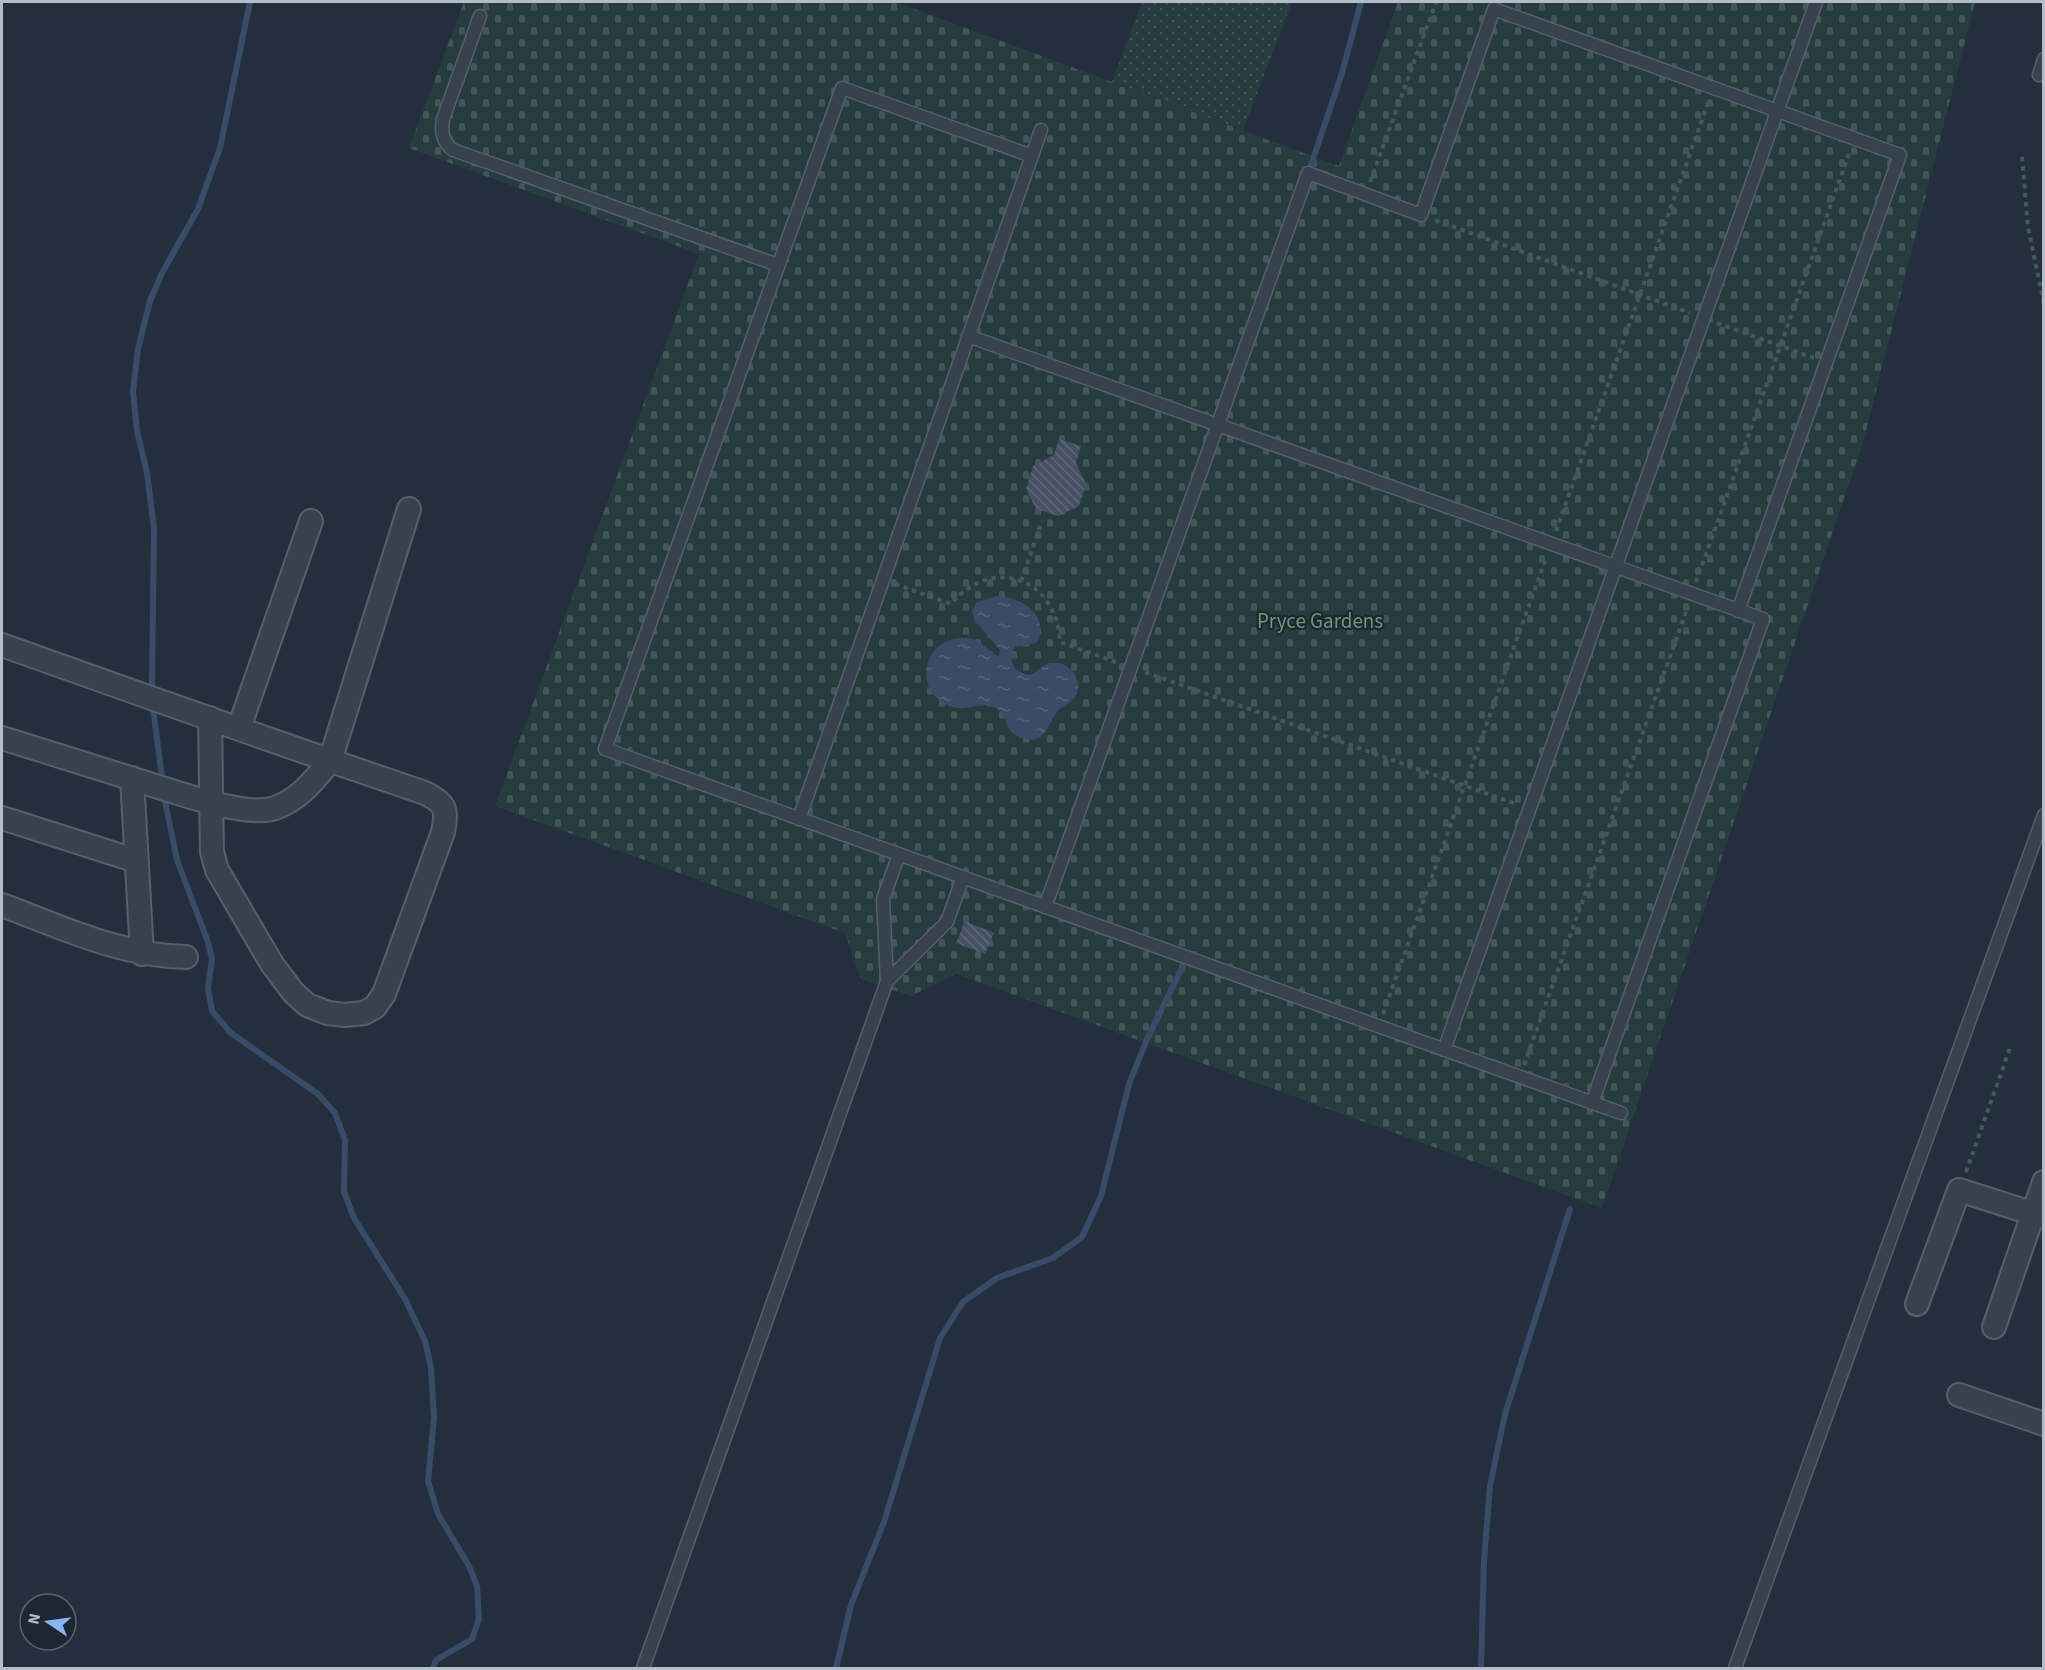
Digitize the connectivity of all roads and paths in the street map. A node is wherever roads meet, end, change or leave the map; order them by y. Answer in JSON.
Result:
{"nodes":[{"id":1,"x":1436,"y":2,"type":"edge"},
{"id":2,"x":1816,"y":2,"type":"edge"},
{"id":3,"x":480,"y":16,"type":"dead end"},
{"id":4,"x":2043,"y":59,"type":"edge"},
{"id":5,"x":2039,"y":75,"type":"dead end"},
{"id":6,"x":1778,"y":111,"type":"junction"},
{"id":7,"x":1041,"y":130,"type":"dead end"},
{"id":8,"x":1032,"y":156,"type":"junction"},
{"id":9,"x":2022,"y":157,"type":"dead end"},
{"id":10,"x":1366,"y":194,"type":"junction"},
{"id":11,"x":1421,"y":215,"type":"junction"},
{"id":12,"x":778,"y":265,"type":"junction"},
{"id":13,"x":2043,"y":304,"type":"edge"},
{"id":14,"x":1704,"y":318,"type":"junction"},
{"id":15,"x":969,"y":336,"type":"junction"},
{"id":16,"x":1826,"y":363,"type":"junction"},
{"id":17,"x":1218,"y":425,"type":"junction"},
{"id":18,"x":409,"y":509,"type":"dead end"},
{"id":19,"x":311,"y":521,"type":"dead end"},
{"id":20,"x":1042,"y":521,"type":"dead end"},
{"id":21,"x":1616,"y":567,"type":"junction"},
{"id":22,"x":883,"y":580,"type":"junction"},
{"id":23,"x":1021,"y":581,"type":"junction"},
{"id":24,"x":1738,"y":611,"type":"junction"},
{"id":25,"x":2,"y":645,"type":"edge"},
{"id":26,"x":1131,"y":667,"type":"junction"},
{"id":27,"x":210,"y":718,"type":"junction"},
{"id":28,"x":238,"y":728,"type":"junction"},
{"id":29,"x":2,"y":738,"type":"edge"},
{"id":30,"x":330,"y":761,"type":"junction"},
{"id":31,"x":132,"y":778,"type":"junction"},
{"id":32,"x":211,"y":802,"type":"junction"},
{"id":33,"x":1530,"y":809,"type":"junction"},
{"id":34,"x":2043,"y":815,"type":"edge"},
{"id":35,"x":2,"y":818,"type":"edge"},
{"id":36,"x":799,"y":819,"type":"junction"},
{"id":37,"x":899,"y":854,"type":"junction"},
{"id":38,"x":137,"y":861,"type":"junction"},
{"id":39,"x":963,"y":877,"type":"junction"},
{"id":40,"x":2,"y":905,"type":"edge"},
{"id":41,"x":1045,"y":907,"type":"junction"},
{"id":42,"x":142,"y":954,"type":"junction"},
{"id":43,"x":186,"y":957,"type":"dead end"},
{"id":44,"x":887,"y":981,"type":"junction"},
{"id":45,"x":2010,"y":1048,"type":"dead end"},
{"id":46,"x":1444,"y":1050,"type":"junction"},
{"id":47,"x":1592,"y":1103,"type":"junction"},
{"id":48,"x":1621,"y":1113,"type":"dead end"},
{"id":49,"x":2043,"y":1182,"type":"edge"},
{"id":50,"x":1959,"y":1190,"type":"junction"},
{"id":51,"x":2038,"y":1215,"type":"edge"},
{"id":52,"x":1917,"y":1304,"type":"dead end"},
{"id":53,"x":1994,"y":1327,"type":"dead end"},
{"id":54,"x":1959,"y":1395,"type":"dead end"},
{"id":55,"x":2043,"y":1424,"type":"edge"},
{"id":56,"x":643,"y":1668,"type":"edge"},
{"id":57,"x":1735,"y":1668,"type":"edge"}],
"edges":[{"from":1,"to":10,"type":"path"},
{"from":2,"to":6,"type":"lane"},
{"from":3,"to":12,"type":"lane"},
{"from":4,"to":5,"type":"lane"},
{"from":6,"to":11,"type":"lane"},
{"from":6,"to":14,"type":"lane"},
{"from":6,"to":16,"type":"lane"},
{"from":7,"to":8,"type":"lane"},
{"from":8,"to":12,"type":"lane"},
{"from":8,"to":15,"type":"lane"},
{"from":9,"to":13,"type":"path"},
{"from":10,"to":11,"type":"lane"},
{"from":10,"to":17,"type":"lane"},
{"from":11,"to":14,"type":"path"},
{"from":12,"to":36,"type":"lane"},
{"from":14,"to":16,"type":"path"},
{"from":14,"to":21,"type":"lane"},
{"from":15,"to":17,"type":"lane"},
{"from":15,"to":22,"type":"lane"},
{"from":16,"to":24,"type":"lane"},
{"from":17,"to":21,"type":"lane"},
{"from":17,"to":26,"type":"lane"},
{"from":18,"to":30,"type":"street"},
{"from":19,"to":28,"type":"street"},
{"from":20,"to":23,"type":"path"},
{"from":21,"to":24,"type":"lane"},
{"from":21,"to":33,"type":"lane"},
{"from":22,"to":23,"type":"path"},
{"from":22,"to":36,"type":"lane"},
{"from":23,"to":26,"type":"path"},
{"from":24,"to":47,"type":"lane"},
{"from":25,"to":27,"type":"street"},
{"from":26,"to":33,"type":"path"},
{"from":26,"to":41,"type":"lane"},
{"from":27,"to":28,"type":"street"},
{"from":27,"to":32,"type":"street"},
{"from":28,"to":30,"type":"street"},
{"from":29,"to":31,"type":"street"},
{"from":30,"to":32,"type":"street"},
{"from":30,"to":32,"type":"street"},
{"from":31,"to":32,"type":"street"},
{"from":31,"to":38,"type":"street"},
{"from":33,"to":46,"type":"lane"},
{"from":34,"to":57,"type":"lane"},
{"from":35,"to":38,"type":"street"},
{"from":36,"to":37,"type":"lane"},
{"from":37,"to":39,"type":"lane"},
{"from":37,"to":44,"type":"lane"},
{"from":38,"to":42,"type":"street"},
{"from":39,"to":41,"type":"lane"},
{"from":39,"to":44,"type":"lane"},
{"from":40,"to":42,"type":"street"},
{"from":41,"to":46,"type":"lane"},
{"from":42,"to":43,"type":"street"},
{"from":44,"to":56,"type":"lane"},
{"from":45,"to":50,"type":"path"},
{"from":46,"to":47,"type":"lane"},
{"from":47,"to":48,"type":"lane"},
{"from":49,"to":51,"type":"street"},
{"from":50,"to":51,"type":"street"},
{"from":50,"to":52,"type":"street"},
{"from":51,"to":53,"type":"street"},
{"from":54,"to":55,"type":"street"}]}
